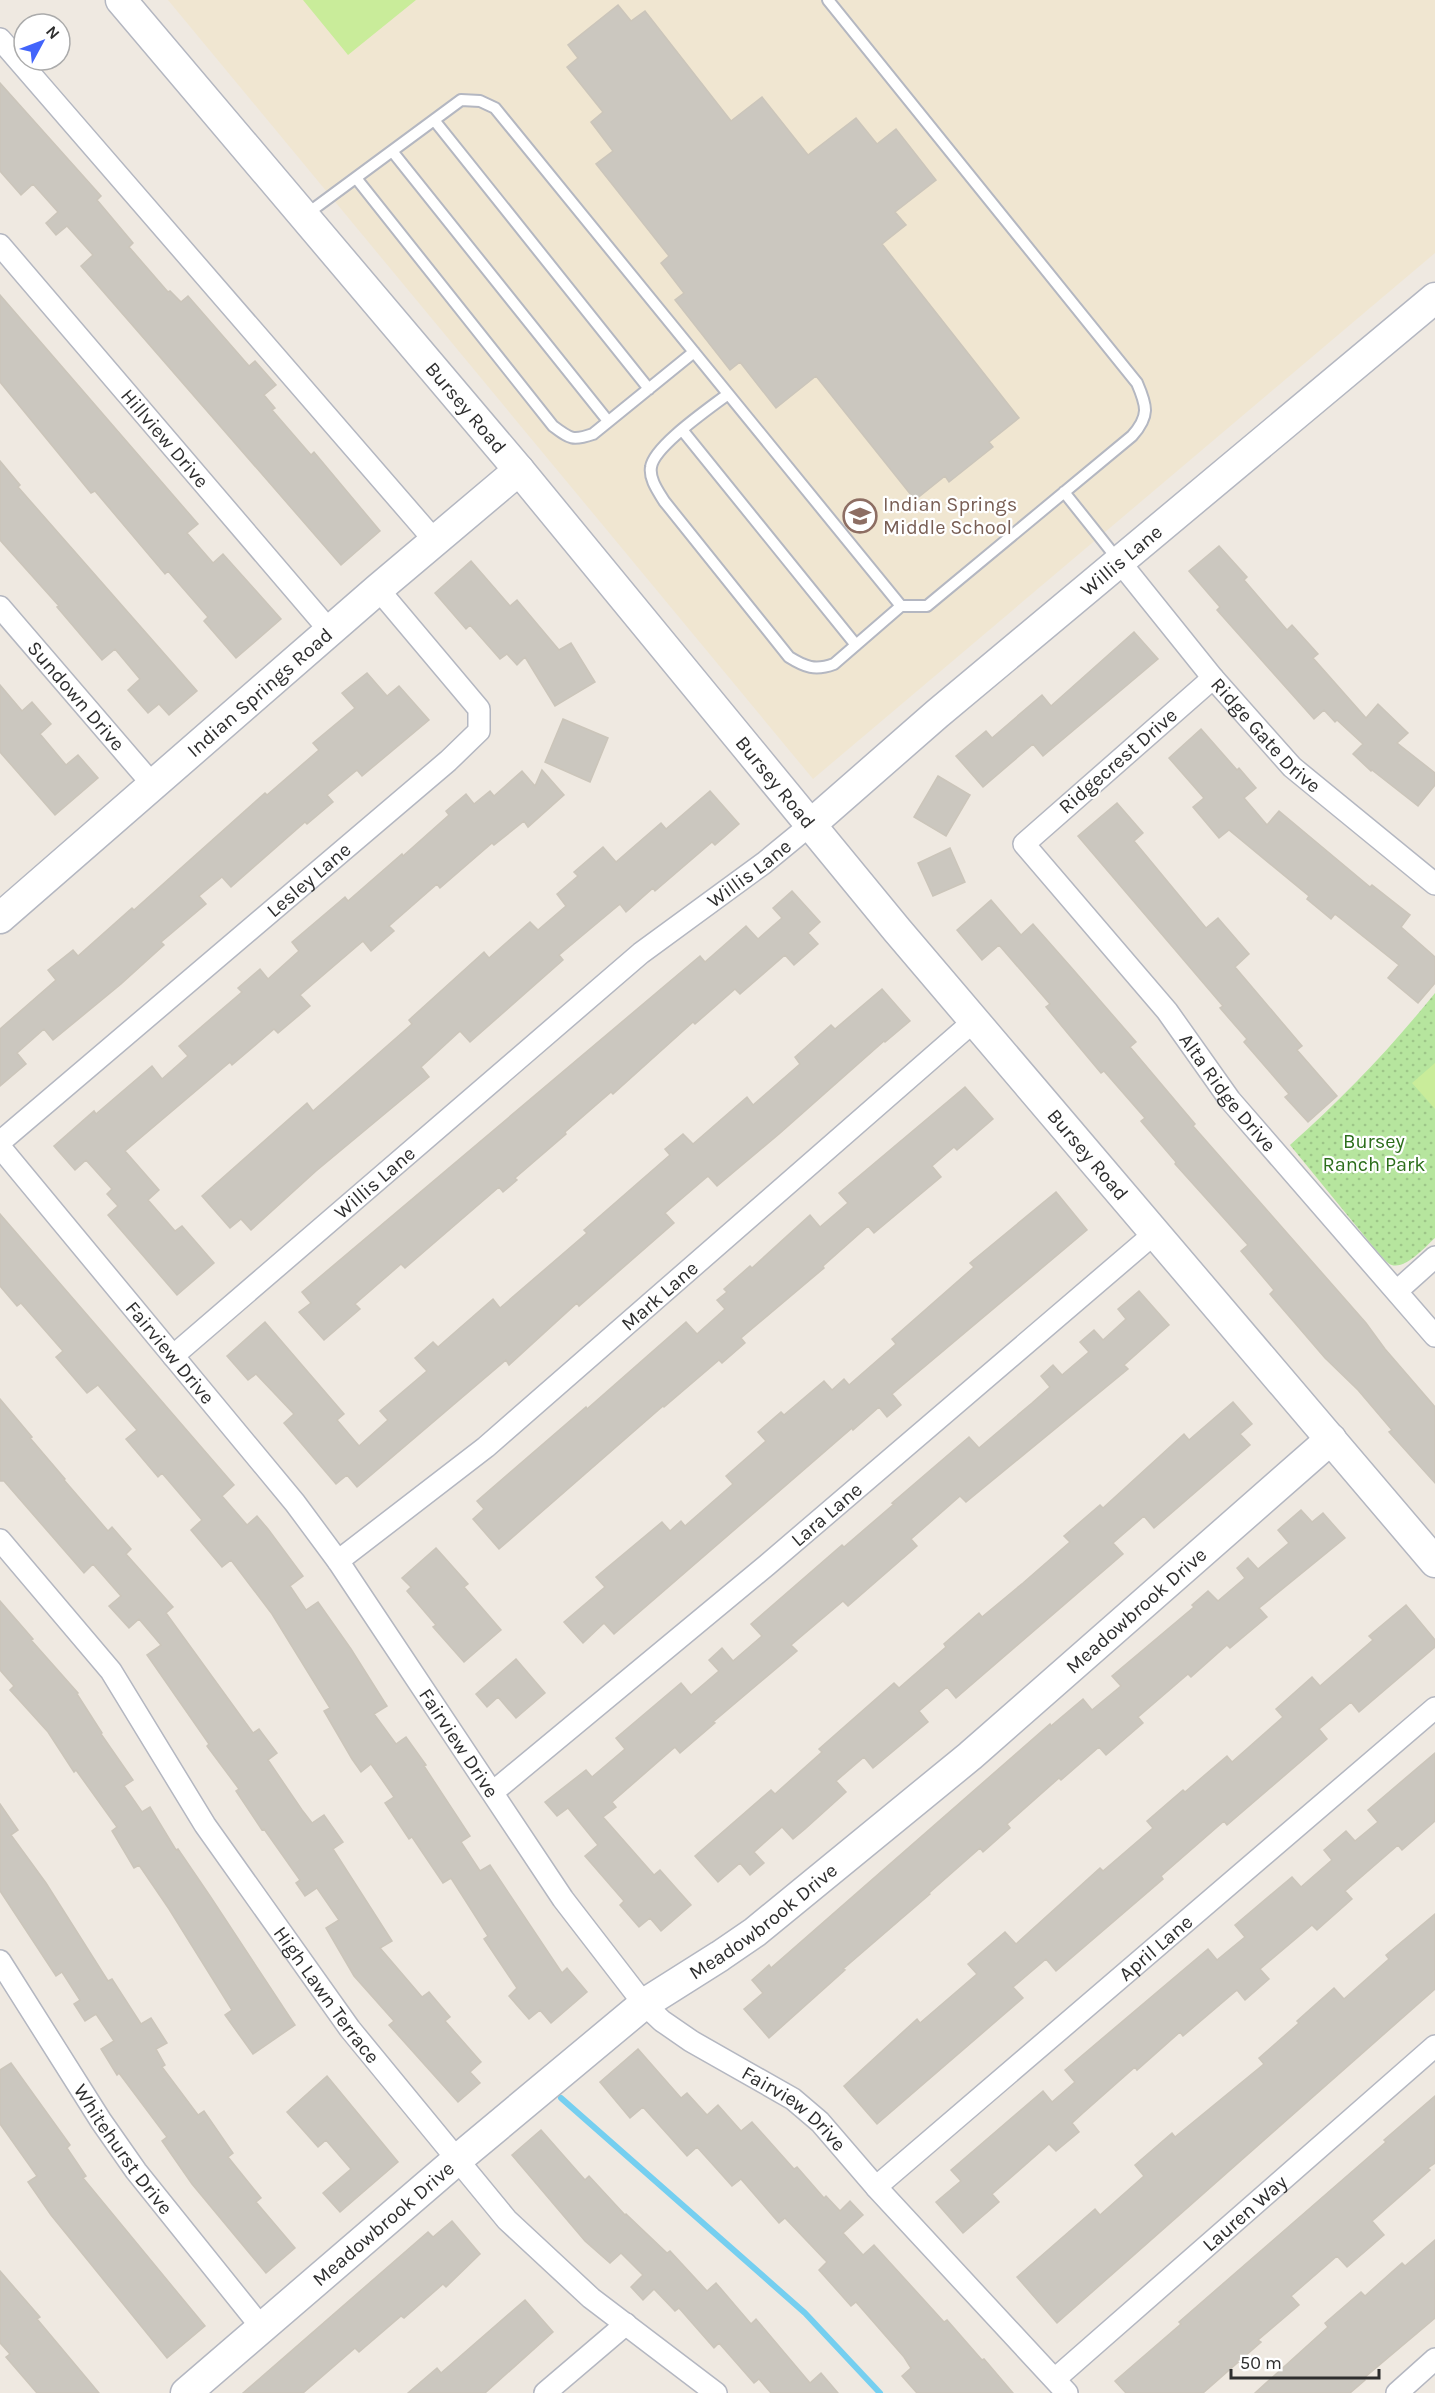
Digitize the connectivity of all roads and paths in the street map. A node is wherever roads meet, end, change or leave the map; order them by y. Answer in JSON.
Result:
{"nodes":[{"id":1,"x":121,"y":0,"type":"edge"},
{"id":2,"x":828,"y":0,"type":"edge"},
{"id":3,"x":0,"y":39,"type":"edge"},
{"id":4,"x":434,"y":120,"type":"junction"},
{"id":5,"x":392,"y":151,"type":"junction"},
{"id":6,"x":356,"y":178,"type":"junction"},
{"id":7,"x":304,"y":216,"type":"junction"},
{"id":8,"x":0,"y":245,"type":"edge"},
{"id":9,"x":1435,"y":298,"type":"edge"},
{"id":10,"x":694,"y":352,"type":"junction"},
{"id":11,"x":649,"y":389,"type":"junction"},
{"id":12,"x":728,"y":394,"type":"junction"},
{"id":13,"x":608,"y":421,"type":"junction"},
{"id":14,"x":682,"y":430,"type":"junction"},
{"id":15,"x":519,"y":470,"type":"junction"},
{"id":16,"x":1064,"y":492,"type":"junction"},
{"id":17,"x":435,"y":541,"type":"junction"},
{"id":18,"x":1119,"y":561,"type":"junction"},
{"id":19,"x":378,"y":589,"type":"junction"},
{"id":20,"x":901,"y":606,"type":"junction"},
{"id":21,"x":0,"y":607,"type":"edge"},
{"id":22,"x":330,"y":631,"type":"junction"},
{"id":23,"x":856,"y":645,"type":"junction"},
{"id":24,"x":1213,"y":678,"type":"junction"},
{"id":25,"x":153,"y":785,"type":"junction"},
{"id":26,"x":809,"y":826,"type":"junction"},
{"id":27,"x":1024,"y":844,"type":"joint"},
{"id":28,"x":1435,"y":885,"type":"edge"},
{"id":29,"x":0,"y":918,"type":"edge"},
{"id":30,"x":974,"y":1021,"type":"junction"},
{"id":31,"x":0,"y":1142,"type":"edge"},
{"id":32,"x":0,"y":1147,"type":"edge"},
{"id":33,"x":1155,"y":1233,"type":"junction"},
{"id":34,"x":1435,"y":1257,"type":"edge"},
{"id":35,"x":1397,"y":1291,"type":"junction"},
{"id":36,"x":1435,"y":1336,"type":"edge"},
{"id":37,"x":173,"y":1356,"type":"junction"},
{"id":38,"x":1330,"y":1439,"type":"junction"},
{"id":39,"x":0,"y":1540,"type":"edge"},
{"id":40,"x":338,"y":1561,"type":"junction"},
{"id":41,"x":1435,"y":1562,"type":"edge"},
{"id":42,"x":1435,"y":1708,"type":"edge"},
{"id":43,"x":493,"y":1792,"type":"junction"},
{"id":44,"x":0,"y":1961,"type":"edge"},
{"id":45,"x":644,"y":2004,"type":"junction"},
{"id":46,"x":1435,"y":2046,"type":"edge"},
{"id":47,"x":458,"y":2159,"type":"junction"},
{"id":48,"x":876,"y":2187,"type":"junction"},
{"id":49,"x":626,"y":2324,"type":"junction"},
{"id":50,"x":262,"y":2328,"type":"junction"},
{"id":51,"x":1435,"y":2359,"type":"edge"},
{"id":52,"x":1061,"y":2386,"type":"edge"},
{"id":53,"x":186,"y":2393,"type":"edge"},
{"id":54,"x":545,"y":2393,"type":"edge"},
{"id":55,"x":716,"y":2393,"type":"edge"},
{"id":56,"x":1397,"y":2393,"type":"edge"}],
"edges":[{"from":1,"to":7,"type":"street","name":"Bursey Road"},
{"from":2,"to":16,"type":"lane"},
{"from":3,"to":17,"type":"street"},
{"from":4,"to":5,"type":"lane"},
{"from":4,"to":10,"type":"lane"},
{"from":4,"to":11,"type":"lane"},
{"from":5,"to":6,"type":"lane"},
{"from":5,"to":13,"type":"lane"},
{"from":6,"to":7,"type":"lane"},
{"from":6,"to":13,"type":"lane"},
{"from":7,"to":15,"type":"street","name":"Bursey Road"},
{"from":8,"to":22,"type":"street","name":"Hillview Drive"},
{"from":9,"to":18,"type":"street","name":"Willis Lane"},
{"from":10,"to":11,"type":"lane"},
{"from":10,"to":12,"type":"lane"},
{"from":11,"to":13,"type":"lane"},
{"from":12,"to":14,"type":"lane"},
{"from":12,"to":20,"type":"lane"},
{"from":14,"to":23,"type":"lane"},
{"from":14,"to":23,"type":"lane"},
{"from":15,"to":17,"type":"street","name":"Indian Springs Road"},
{"from":15,"to":26,"type":"street","name":"Bursey Road"},
{"from":16,"to":18,"type":"lane"},
{"from":16,"to":20,"type":"lane"},
{"from":17,"to":19,"type":"street","name":"Indian Springs Road"},
{"from":18,"to":24,"type":"street","name":"Ridge Gate Drive"},
{"from":18,"to":26,"type":"street","name":"Willis Lane"},
{"from":19,"to":22,"type":"street","name":"Indian Springs Road"},
{"from":19,"to":31,"type":"street","name":"Lesley Lane"},
{"from":20,"to":23,"type":"lane"},
{"from":21,"to":25,"type":"street","name":"Sundown Drive"},
{"from":22,"to":25,"type":"street","name":"Indian Springs Road"},
{"from":24,"to":27,"type":"street","name":"Ridgecrest Drive"},
{"from":24,"to":28,"type":"street","name":"Ridge Gate Drive"},
{"from":25,"to":29,"type":"street","name":"Indian Springs Road"},
{"from":26,"to":30,"type":"street","name":"Bursey Road"},
{"from":26,"to":37,"type":"street","name":"Willis Lane"},
{"from":27,"to":35,"type":"street","name":"Alta Ridge Drive"},
{"from":30,"to":33,"type":"street","name":"Bursey Road"},
{"from":30,"to":40,"type":"street","name":"Mark Lane"},
{"from":32,"to":37,"type":"street","name":"Fairview Drive"},
{"from":33,"to":38,"type":"street","name":"Bursey Road"},
{"from":33,"to":43,"type":"street","name":"Lara Lane"},
{"from":34,"to":35,"type":"street"},
{"from":35,"to":36,"type":"street","name":"Alta Ridge Drive"},
{"from":37,"to":40,"type":"street","name":"Fairview Drive"},
{"from":38,"to":41,"type":"street","name":"Bursey Road"},
{"from":38,"to":45,"type":"street","name":"Meadowbrook Drive"},
{"from":39,"to":47,"type":"street","name":"High Lawn Terrace"},
{"from":40,"to":43,"type":"street","name":"Fairview Drive"},
{"from":42,"to":48,"type":"street","name":"April Lane"},
{"from":43,"to":45,"type":"street","name":"Fairview Drive"},
{"from":44,"to":50,"type":"street","name":"Whitehurst Drive"},
{"from":45,"to":47,"type":"street","name":"Meadowbrook Drive"},
{"from":45,"to":48,"type":"street","name":"Fairview Drive"},
{"from":46,"to":52,"type":"street","name":"Lauren Way"},
{"from":47,"to":49,"type":"street","name":"High Lawn Terrace"},
{"from":47,"to":50,"type":"street","name":"Meadowbrook Drive"},
{"from":48,"to":52,"type":"street","name":"Fairview Drive"},
{"from":49,"to":54,"type":"street"},
{"from":49,"to":55,"type":"street","name":"High Lawn Terrace"},
{"from":50,"to":53,"type":"street","name":"Meadowbrook Drive"},
{"from":51,"to":56,"type":"street"}]}
